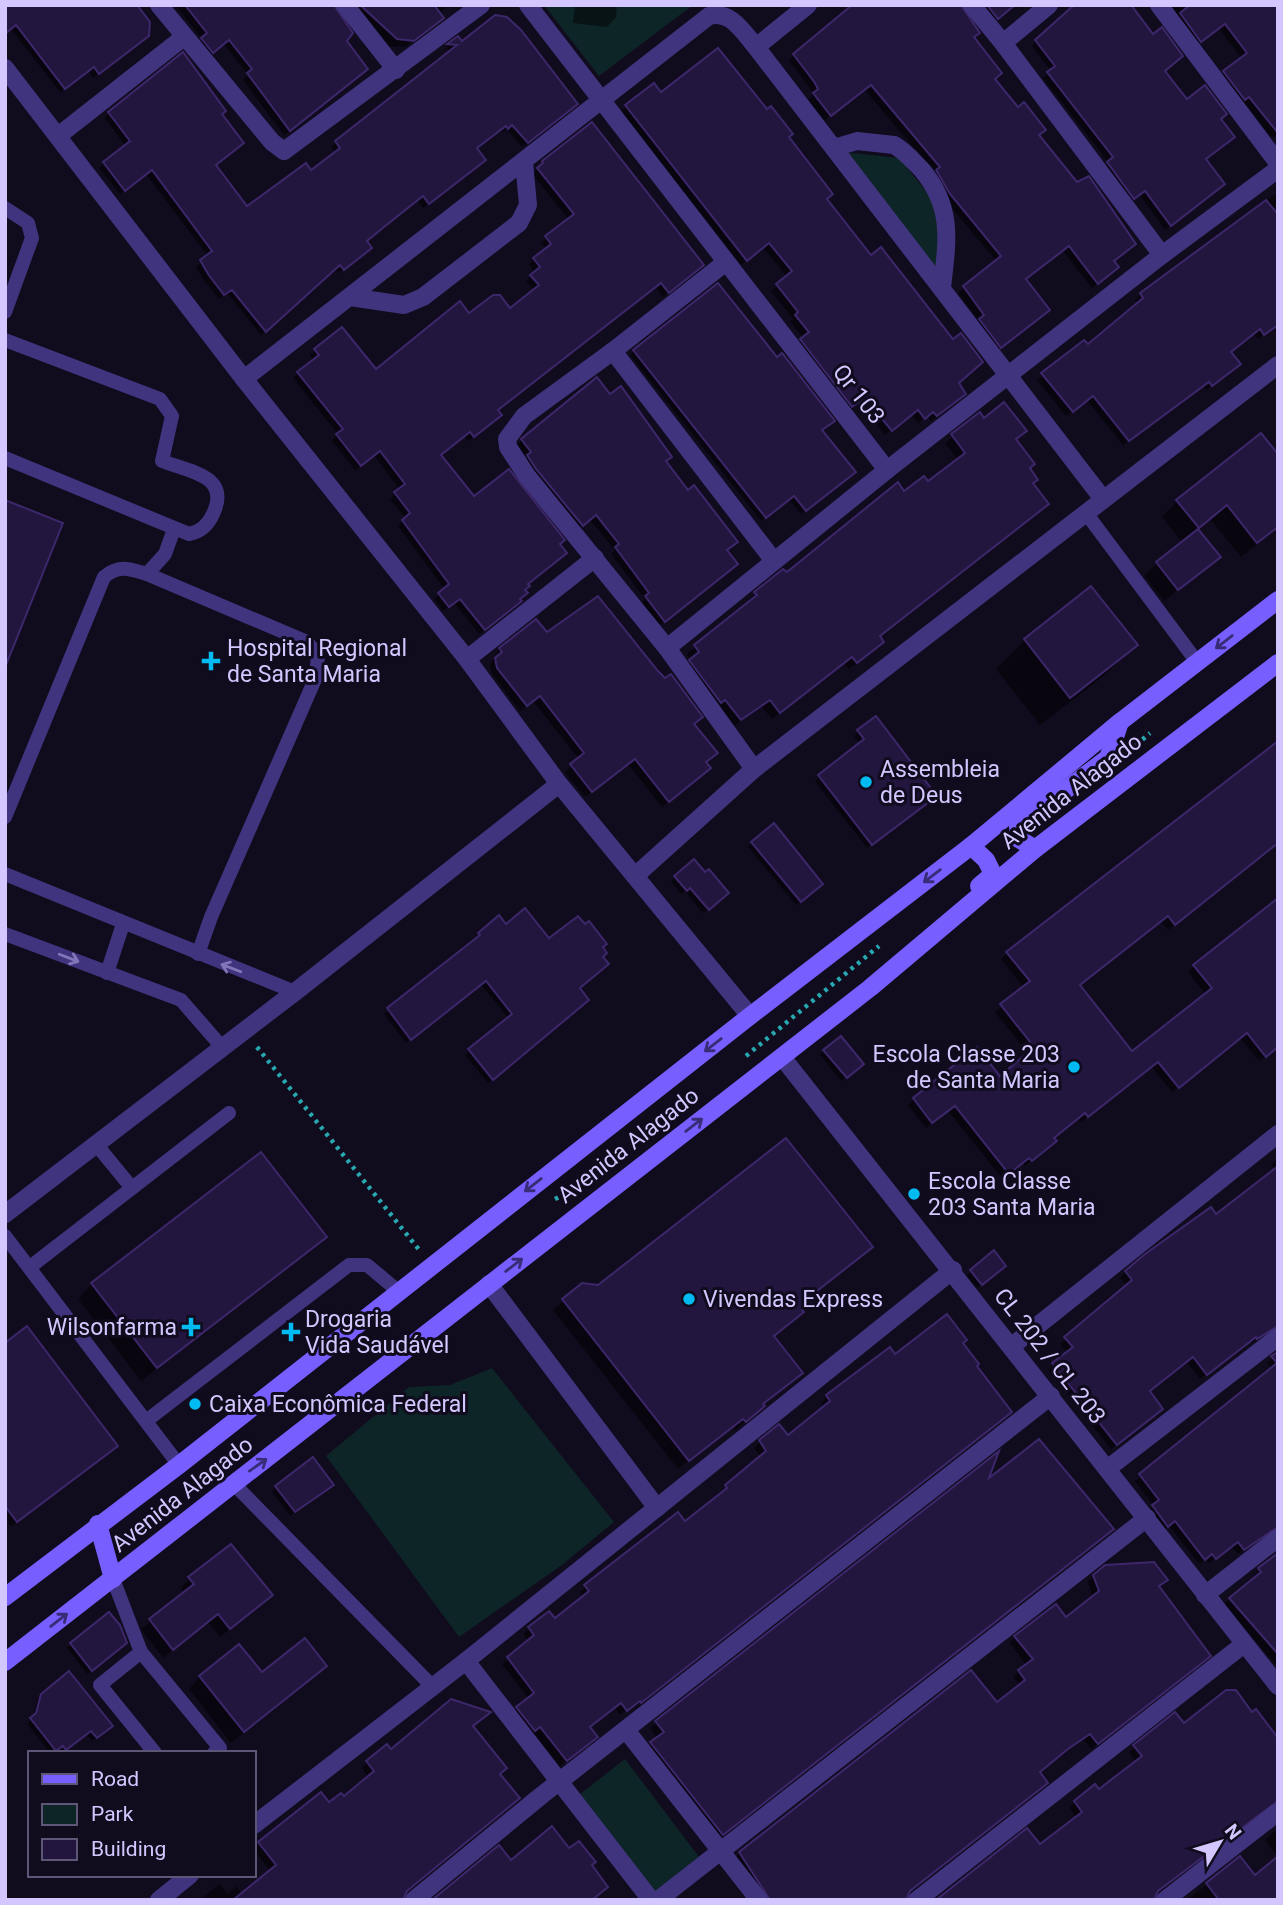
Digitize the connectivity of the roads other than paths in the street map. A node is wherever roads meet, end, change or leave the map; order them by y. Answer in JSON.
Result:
{"nodes":[{"id":1,"x":159,"y":5,"type":"edge"},
{"id":2,"x":345,"y":5,"type":"edge"},
{"id":3,"x":481,"y":5,"type":"edge"},
{"id":4,"x":528,"y":5,"type":"edge"},
{"id":5,"x":808,"y":5,"type":"edge"},
{"id":6,"x":972,"y":5,"type":"edge"},
{"id":7,"x":1049,"y":5,"type":"edge"},
{"id":8,"x":1158,"y":5,"type":"edge"},
{"id":9,"x":184,"y":37,"type":"junction"},
{"id":10,"x":1003,"y":43,"type":"junction"},
{"id":11,"x":756,"y":47,"type":"junction"},
{"id":12,"x":5,"y":68,"type":"edge"},
{"id":13,"x":396,"y":70,"type":"junction"},
{"id":14,"x":602,"y":103,"type":"junction"},
{"id":15,"x":58,"y":136,"type":"junction"},
{"id":16,"x":834,"y":148,"type":"junction"},
{"id":17,"x":524,"y":162,"type":"junction"},
{"id":18,"x":1278,"y":163,"type":"edge"},
{"id":19,"x":1278,"y":169,"type":"edge"},
{"id":20,"x":5,"y":208,"type":"edge"},
{"id":21,"x":1162,"y":255,"type":"junction"},
{"id":22,"x":726,"y":262,"type":"junction"},
{"id":23,"x":942,"y":288,"type":"junction"},
{"id":24,"x":350,"y":297,"type":"junction"},
{"id":25,"x":5,"y":312,"type":"edge"},
{"id":26,"x":5,"y":341,"type":"edge"},
{"id":27,"x":612,"y":351,"type":"junction"},
{"id":28,"x":1278,"y":365,"type":"edge"},
{"id":29,"x":1007,"y":375,"type":"junction"},
{"id":30,"x":244,"y":379,"type":"junction"},
{"id":31,"x":5,"y":458,"type":"edge"},
{"id":32,"x":887,"y":470,"type":"junction"},
{"id":33,"x":1103,"y":499,"type":"junction"},
{"id":34,"x":1086,"y":513,"type":"junction"},
{"id":35,"x":174,"y":529,"type":"junction"},
{"id":36,"x":595,"y":558,"type":"junction"},
{"id":37,"x":774,"y":561,"type":"junction"},
{"id":38,"x":147,"y":574,"type":"junction"},
{"id":39,"x":1278,"y":600,"type":"edge"},
{"id":40,"x":667,"y":648,"type":"junction"},
{"id":41,"x":467,"y":659,"type":"junction"},
{"id":42,"x":1197,"y":663,"type":"junction"},
{"id":43,"x":1278,"y":663,"type":"edge"},
{"id":44,"x":1120,"y":722,"type":"junction"},
{"id":45,"x":754,"y":769,"type":"junction"},
{"id":46,"x":559,"y":784,"type":"junction"},
{"id":47,"x":5,"y":817,"type":"edge"},
{"id":48,"x":971,"y":846,"type":"junction"},
{"id":49,"x":1035,"y":849,"type":"junction"},
{"id":50,"x":5,"y":873,"type":"edge"},
{"id":51,"x":635,"y":876,"type":"junction"},
{"id":52,"x":123,"y":924,"type":"junction"},
{"id":53,"x":6,"y":937,"type":"edge"},
{"id":54,"x":198,"y":954,"type":"junction"},
{"id":55,"x":107,"y":973,"type":"junction"},
{"id":56,"x":870,"y":988,"type":"junction"},
{"id":57,"x":295,"y":992,"type":"junction"},
{"id":58,"x":750,"y":1016,"type":"junction"},
{"id":59,"x":221,"y":1045,"type":"junction"},
{"id":60,"x":782,"y":1056,"type":"junction"},
{"id":61,"x":229,"y":1113,"type":"dead end"},
{"id":62,"x":1278,"y":1134,"type":"edge"},
{"id":63,"x":95,"y":1143,"type":"junction"},
{"id":64,"x":132,"y":1188,"type":"junction"},
{"id":65,"x":5,"y":1213,"type":"edge"},
{"id":66,"x":5,"y":1237,"type":"edge"},
{"id":67,"x":30,"y":1267,"type":"junction"},
{"id":68,"x":953,"y":1270,"type":"junction"},
{"id":69,"x":489,"y":1284,"type":"junction"},
{"id":70,"x":398,"y":1291,"type":"junction"},
{"id":71,"x":1278,"y":1337,"type":"edge"},
{"id":72,"x":1012,"y":1346,"type":"junction"},
{"id":73,"x":1051,"y":1396,"type":"junction"},
{"id":74,"x":146,"y":1421,"type":"junction"},
{"id":75,"x":179,"y":1465,"type":"junction"},
{"id":76,"x":1107,"y":1469,"type":"junction"},
{"id":77,"x":233,"y":1483,"type":"junction"},
{"id":78,"x":657,"y":1508,"type":"junction"},
{"id":79,"x":1147,"y":1518,"type":"junction"},
{"id":80,"x":98,"y":1524,"type":"junction"},
{"id":81,"x":1278,"y":1538,"type":"edge"},
{"id":82,"x":113,"y":1579,"type":"junction"},
{"id":83,"x":1205,"y":1595,"type":"junction"},
{"id":84,"x":5,"y":1597,"type":"edge"},
{"id":85,"x":1244,"y":1644,"type":"junction"},
{"id":86,"x":141,"y":1652,"type":"junction"},
{"id":87,"x":466,"y":1661,"type":"junction"},
{"id":88,"x":5,"y":1662,"type":"edge"},
{"id":89,"x":431,"y":1685,"type":"junction"},
{"id":90,"x":1278,"y":1686,"type":"edge"},
{"id":91,"x":626,"y":1730,"type":"junction"},
{"id":92,"x":153,"y":1751,"type":"edge"},
{"id":93,"x":216,"y":1751,"type":"edge"},
{"id":94,"x":558,"y":1782,"type":"junction"},
{"id":95,"x":1278,"y":1812,"type":"edge"},
{"id":96,"x":256,"y":1823,"type":"edge"},
{"id":97,"x":721,"y":1851,"type":"junction"},
{"id":98,"x":188,"y":1877,"type":"edge"},
{"id":99,"x":159,"y":1900,"type":"edge"},
{"id":100,"x":414,"y":1900,"type":"edge"},
{"id":101,"x":651,"y":1900,"type":"edge"},
{"id":102,"x":659,"y":1900,"type":"edge"},
{"id":103,"x":759,"y":1900,"type":"edge"},
{"id":104,"x":916,"y":1900,"type":"edge"},
{"id":105,"x":1165,"y":1900,"type":"edge"}],
"edges":[{"from":1,"to":9,"type":"street"},
{"from":2,"to":13,"type":"street"},
{"from":3,"to":13,"type":"street"},
{"from":4,"to":14,"type":"street","name":"Qr 103"},
{"from":5,"to":11,"type":"street"},
{"from":6,"to":10,"type":"street"},
{"from":7,"to":10,"type":"street"},
{"from":8,"to":18,"type":"street"},
{"from":9,"to":13,"type":"street"},
{"from":9,"to":15,"type":"street"},
{"from":10,"to":21,"type":"street"},
{"from":11,"to":14,"type":"street"},
{"from":11,"to":16,"type":"street"},
{"from":12,"to":15,"type":"street"},
{"from":14,"to":17,"type":"street"},
{"from":14,"to":22,"type":"street","name":"Qr 103"},
{"from":15,"to":30,"type":"street"},
{"from":16,"to":23,"type":"street"},
{"from":16,"to":23,"type":"street"},
{"from":17,"to":24,"type":"street"},
{"from":17,"to":24,"type":"street"},
{"from":19,"to":21,"type":"street"},
{"from":20,"to":25,"type":"lane"},
{"from":21,"to":29,"type":"street"},
{"from":22,"to":27,"type":"street"},
{"from":22,"to":32,"type":"street","name":"Qr 103"},
{"from":23,"to":29,"type":"street"},
{"from":24,"to":30,"type":"street"},
{"from":26,"to":35,"type":"lane"},
{"from":27,"to":36,"type":"street"},
{"from":27,"to":37,"type":"street"},
{"from":28,"to":33,"type":"street"},
{"from":29,"to":32,"type":"street"},
{"from":29,"to":33,"type":"street"},
{"from":30,"to":41,"type":"street"},
{"from":31,"to":35,"type":"lane"},
{"from":32,"to":37,"type":"street"},
{"from":33,"to":34,"type":"street"},
{"from":34,"to":42,"type":"lane"},
{"from":34,"to":45,"type":"street"},
{"from":35,"to":38,"type":"lane"},
{"from":36,"to":40,"type":"street"},
{"from":36,"to":41,"type":"street"},
{"from":37,"to":40,"type":"street"},
{"from":38,"to":47,"type":"lane"},
{"from":38,"to":54,"type":"lane"},
{"from":39,"to":42,"type":"main road","name":"Avenida Alagado","one_way":true},
{"from":40,"to":45,"type":"street"},
{"from":41,"to":46,"type":"street"},
{"from":42,"to":44,"type":"main road","name":"Avenida Alagado"},
{"from":43,"to":49,"type":"main road","name":"Avenida Alagado"},
{"from":44,"to":48,"type":"main road","name":"Avenida Alagado"},
{"from":44,"to":49,"type":"main road"},
{"from":45,"to":51,"type":"street"},
{"from":46,"to":51,"type":"street"},
{"from":46,"to":57,"type":"street"},
{"from":48,"to":56,"type":"main road"},
{"from":48,"to":58,"type":"main road","name":"Avenida Alagado","one_way":true},
{"from":49,"to":56,"type":"main road","name":"Avenida Alagado"},
{"from":50,"to":52,"type":"lane"},
{"from":51,"to":58,"type":"street"},
{"from":52,"to":54,"type":"lane"},
{"from":52,"to":55,"type":"lane"},
{"from":53,"to":55,"type":"lane","one_way":true},
{"from":57,"to":54,"type":"lane","one_way":true},
{"from":55,"to":59,"type":"lane"},
{"from":56,"to":60,"type":"main road","name":"Avenida Alagado"},
{"from":57,"to":59,"type":"street"},
{"from":58,"to":70,"type":"main road","name":"Avenida Alagado","one_way":true},
{"from":59,"to":63,"type":"street"},
{"from":60,"to":68,"type":"street","name":"CL 202 / CL 203"},
{"from":69,"to":60,"type":"main road","name":"Avenida Alagado","one_way":true},
{"from":61,"to":64,"type":"lane"},
{"from":62,"to":72,"type":"street"},
{"from":63,"to":64,"type":"lane"},
{"from":63,"to":65,"type":"street"},
{"from":64,"to":67,"type":"lane"},
{"from":66,"to":67,"type":"lane"},
{"from":67,"to":74,"type":"lane"},
{"from":68,"to":72,"type":"street","name":"CL 202 / CL 203"},
{"from":68,"to":78,"type":"street"},
{"from":77,"to":69,"type":"main road","name":"Avenida Alagado","one_way":true},
{"from":69,"to":78,"type":"street"},
{"from":70,"to":74,"type":"lane"},
{"from":70,"to":75,"type":"main road","name":"Avenida Alagado"},
{"from":71,"to":76,"type":"street"},
{"from":72,"to":73,"type":"street","name":"CL 202 / CL 203"},
{"from":73,"to":76,"type":"street","name":"CL 202 / CL 203"},
{"from":73,"to":91,"type":"street"},
{"from":74,"to":75,"type":"lane"},
{"from":75,"to":80,"type":"main road","name":"Avenida Alagado"},
{"from":76,"to":79,"type":"street","name":"CL 202 / CL 203"},
{"from":77,"to":82,"type":"main road","name":"Avenida Alagado"},
{"from":77,"to":89,"type":"lane"},
{"from":78,"to":87,"type":"street"},
{"from":79,"to":83,"type":"street","name":"CL 202 / CL 203"},
{"from":79,"to":97,"type":"street"},
{"from":80,"to":82,"type":"main road"},
{"from":80,"to":84,"type":"main road","name":"Avenida Alagado"},
{"from":81,"to":83,"type":"street"},
{"from":82,"to":86,"type":"lane"},
{"from":88,"to":82,"type":"main road","name":"Avenida Alagado","one_way":true},
{"from":83,"to":85,"type":"street","name":"CL 202 / CL 203"},
{"from":85,"to":90,"type":"street","name":"CL 202 / CL 203"},
{"from":85,"to":104,"type":"street"},
{"from":86,"to":92,"type":"lane"},
{"from":86,"to":93,"type":"lane"},
{"from":87,"to":89,"type":"street"},
{"from":87,"to":94,"type":"street"},
{"from":89,"to":96,"type":"street"},
{"from":91,"to":94,"type":"street"},
{"from":91,"to":97,"type":"street"},
{"from":94,"to":100,"type":"street"},
{"from":94,"to":101,"type":"street"},
{"from":95,"to":105,"type":"street"},
{"from":97,"to":102,"type":"street"},
{"from":97,"to":103,"type":"street"},
{"from":98,"to":99,"type":"street"}]}
